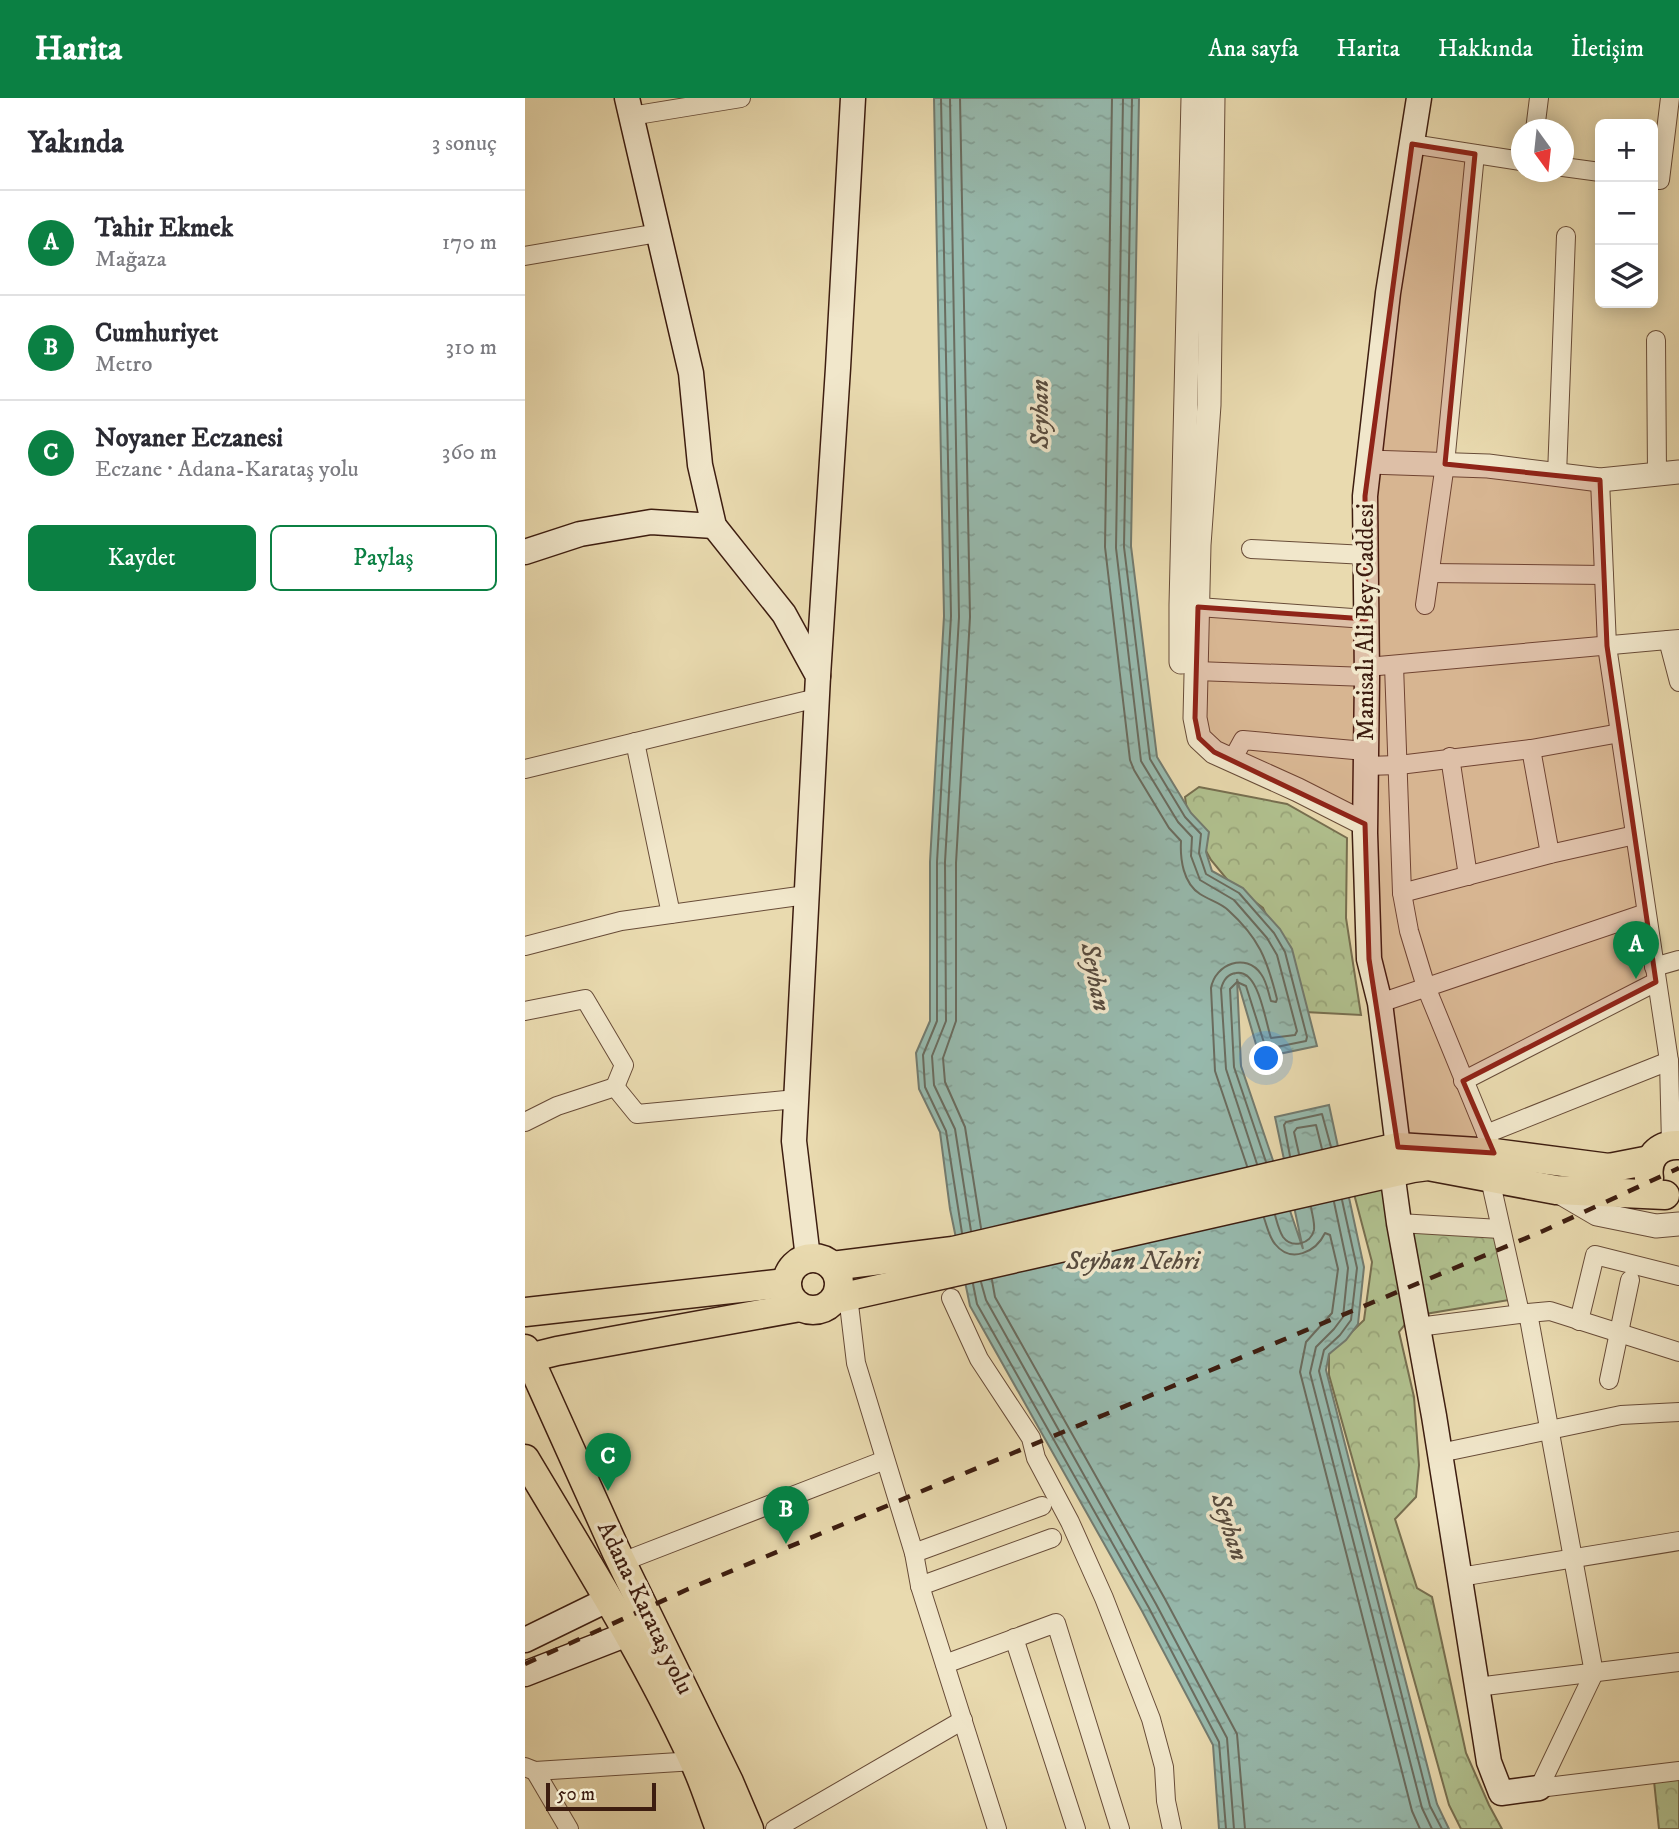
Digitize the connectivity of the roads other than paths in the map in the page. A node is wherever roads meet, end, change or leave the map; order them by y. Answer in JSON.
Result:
{"nodes":[{"id":1,"x":741,"y":98,"type":"edge"},
{"id":2,"x":853,"y":98,"type":"edge"},
{"id":3,"x":1193,"y":98,"type":"edge"},
{"id":4,"x":1213,"y":98,"type":"edge"},
{"id":5,"x":1419,"y":98,"type":"edge"},
{"id":6,"x":1539,"y":98,"type":"edge"},
{"id":7,"x":1670,"y":98,"type":"edge"},
{"id":8,"x":629,"y":107,"type":"edge"},
{"id":9,"x":1536,"y":119,"type":"edge"},
{"id":10,"x":1412,"y":144,"type":"junction"},
{"id":11,"x":1475,"y":154,"type":"junction"},
{"id":12,"x":1511,"y":159,"type":"edge"},
{"id":13,"x":1574,"y":168,"type":"edge"},
{"id":14,"x":1595,"y":171,"type":"edge"},
{"id":15,"x":1658,"y":180,"type":"edge"},
{"id":16,"x":658,"y":233,"type":"junction"},
{"id":17,"x":1566,"y":236,"type":"dead end"},
{"id":18,"x":525,"y":256,"type":"edge"},
{"id":19,"x":1656,"y":340,"type":"dead end"},
{"id":20,"x":1369,"y":462,"type":"junction"},
{"id":21,"x":1445,"y":464,"type":"junction"},
{"id":22,"x":1668,"y":473,"type":"edge"},
{"id":23,"x":1557,"y":475,"type":"junction"},
{"id":24,"x":1599,"y":480,"type":"junction"},
{"id":25,"x":715,"y":526,"type":"junction"},
{"id":26,"x":1251,"y":549,"type":"dead end"},
{"id":27,"x":525,"y":552,"type":"edge"},
{"id":28,"x":1366,"y":555,"type":"junction"},
{"id":29,"x":1430,"y":573,"type":"junction"},
{"id":30,"x":1604,"y":575,"type":"junction"},
{"id":31,"x":1426,"y":605,"type":"dead end"},
{"id":32,"x":1198,"y":607,"type":"junction"},
{"id":33,"x":1366,"y":619,"type":"junction"},
{"id":34,"x":1674,"y":639,"type":"edge"},
{"id":35,"x":1608,"y":646,"type":"junction"},
{"id":36,"x":1394,"y":665,"type":"junction"},
{"id":37,"x":1196,"y":671,"type":"junction"},
{"id":38,"x":1367,"y":672,"type":"junction"},
{"id":39,"x":1679,"y":682,"type":"edge"},
{"id":40,"x":818,"y":687,"type":"junction"},
{"id":41,"x":1620,"y":733,"type":"junction"},
{"id":42,"x":635,"y":742,"type":"junction"},
{"id":43,"x":1531,"y":749,"type":"junction"},
{"id":44,"x":1450,"y":757,"type":"junction"},
{"id":45,"x":1366,"y":759,"type":"junction"},
{"id":46,"x":1232,"y":760,"type":"junction"},
{"id":47,"x":1399,"y":765,"type":"junction"},
{"id":48,"x":525,"y":769,"type":"edge"},
{"id":49,"x":1365,"y":824,"type":"junction"},
{"id":50,"x":1635,"y":835,"type":"junction"},
{"id":51,"x":1550,"y":854,"type":"junction"},
{"id":52,"x":1468,"y":876,"type":"junction"},
{"id":53,"x":1402,"y":893,"type":"junction"},
{"id":54,"x":806,"y":895,"type":"junction"},
{"id":55,"x":1646,"y":912,"type":"junction"},
{"id":56,"x":671,"y":914,"type":"junction"},
{"id":57,"x":525,"y":946,"type":"edge"},
{"id":58,"x":1679,"y":960,"type":"edge"},
{"id":59,"x":1655,"y":974,"type":"junction"},
{"id":60,"x":1426,"y":988,"type":"junction"},
{"id":61,"x":1380,"y":1003,"type":"junction"},
{"id":62,"x":525,"y":1011,"type":"edge"},
{"id":63,"x":1669,"y":1061,"type":"junction"},
{"id":64,"x":1463,"y":1081,"type":"junction"},
{"id":65,"x":615,"y":1087,"type":"junction"},
{"id":66,"x":796,"y":1099,"type":"junction"},
{"id":67,"x":525,"y":1122,"type":"edge"},
{"id":68,"x":1667,"y":1150,"type":"edge"},
{"id":69,"x":1490,"y":1155,"type":"junction"},
{"id":70,"x":1395,"y":1160,"type":"junction"},
{"id":71,"x":1556,"y":1190,"type":"junction"},
{"id":72,"x":1674,"y":1201,"type":"edge"},
{"id":73,"x":1399,"y":1223,"type":"junction"},
{"id":74,"x":1679,"y":1224,"type":"edge"},
{"id":75,"x":1500,"y":1229,"type":"junction"},
{"id":76,"x":956,"y":1260,"type":"junction"},
{"id":77,"x":820,"y":1262,"type":"junction"},
{"id":78,"x":1679,"y":1276,"type":"edge"},
{"id":79,"x":1630,"y":1280,"type":"dead end"},
{"id":80,"x":786,"y":1283,"type":"junction"},
{"id":81,"x":841,"y":1298,"type":"junction"},
{"id":82,"x":951,"y":1298,"type":"dead end"},
{"id":83,"x":800,"y":1307,"type":"junction"},
{"id":84,"x":525,"y":1312,"type":"edge"},
{"id":85,"x":1524,"y":1313,"type":"junction"},
{"id":86,"x":1579,"y":1321,"type":"junction"},
{"id":87,"x":1418,"y":1327,"type":"junction"},
{"id":88,"x":1619,"y":1333,"type":"junction"},
{"id":89,"x":1679,"y":1352,"type":"edge"},
{"id":90,"x":527,"y":1355,"type":"edge"},
{"id":91,"x":1609,"y":1380,"type":"dead end"},
{"id":92,"x":1679,"y":1412,"type":"edge"},
{"id":93,"x":1549,"y":1430,"type":"junction"},
{"id":94,"x":1440,"y":1453,"type":"junction"},
{"id":95,"x":525,"y":1459,"type":"edge"},
{"id":96,"x":885,"y":1460,"type":"junction"},
{"id":97,"x":1042,"y":1506,"type":"dead end"},
{"id":98,"x":1052,"y":1538,"type":"dead end"},
{"id":99,"x":1679,"y":1541,"type":"edge"},
{"id":100,"x":914,"y":1553,"type":"junction"},
{"id":101,"x":1572,"y":1557,"type":"junction"},
{"id":102,"x":622,"y":1562,"type":"junction"},
{"id":103,"x":1460,"y":1577,"type":"junction"},
{"id":104,"x":920,"y":1586,"type":"junction"},
{"id":105,"x":607,"y":1600,"type":"junction"},
{"id":106,"x":630,"y":1633,"type":"junction"},
{"id":107,"x":1014,"y":1638,"type":"junction"},
{"id":108,"x":525,"y":1640,"type":"edge"},
{"id":109,"x":1679,"y":1662,"type":"edge"},
{"id":110,"x":945,"y":1664,"type":"junction"},
{"id":111,"x":1594,"y":1673,"type":"junction"},
{"id":112,"x":525,"y":1674,"type":"edge"},
{"id":113,"x":1477,"y":1687,"type":"junction"},
{"id":114,"x":963,"y":1720,"type":"junction"},
{"id":115,"x":695,"y":1761,"type":"junction"},
{"id":116,"x":530,"y":1769,"type":"edge"},
{"id":117,"x":1679,"y":1771,"type":"edge"},
{"id":118,"x":1539,"y":1788,"type":"junction"},
{"id":119,"x":714,"y":1827,"type":"edge"},
{"id":120,"x":569,"y":1829,"type":"edge"},
{"id":121,"x":748,"y":1829,"type":"edge"},
{"id":122,"x":775,"y":1829,"type":"edge"},
{"id":123,"x":997,"y":1829,"type":"edge"},
{"id":124,"x":1076,"y":1829,"type":"edge"},
{"id":125,"x":1120,"y":1829,"type":"edge"},
{"id":126,"x":1172,"y":1829,"type":"edge"}],
"edges":[{"from":1,"to":8,"type":"street"},
{"from":2,"to":40,"type":"main road"},
{"from":3,"to":46,"type":"street"},
{"from":4,"to":32,"type":"street"},
{"from":5,"to":10,"type":"main road","name":"Manisalı Ali Bey Caddesi"},
{"from":6,"to":9,"type":"street"},
{"from":7,"to":15,"type":"street"},
{"from":8,"to":16,"type":"main road"},
{"from":10,"to":11,"type":"street"},
{"from":10,"to":20,"type":"main road","name":"Manisalı Ali Bey Caddesi"},
{"from":11,"to":12,"type":"street"},
{"from":11,"to":21,"type":"street"},
{"from":13,"to":14,"type":"street"},
{"from":16,"to":18,"type":"street"},
{"from":16,"to":25,"type":"main road"},
{"from":17,"to":23,"type":"street"},
{"from":19,"to":22,"type":"street"},
{"from":20,"to":21,"type":"street"},
{"from":20,"to":28,"type":"main road","name":"Manisalı Ali Bey Caddesi"},
{"from":21,"to":23,"type":"street"},
{"from":21,"to":29,"type":"street"},
{"from":22,"to":24,"type":"street"},
{"from":23,"to":24,"type":"street"},
{"from":24,"to":30,"type":"street"},
{"from":25,"to":27,"type":"main road"},
{"from":25,"to":40,"type":"main road"},
{"from":26,"to":28,"type":"street"},
{"from":28,"to":33,"type":"main road","name":"Manisalı Ali Bey Caddesi"},
{"from":29,"to":30,"type":"street"},
{"from":29,"to":31,"type":"street"},
{"from":30,"to":35,"type":"street"},
{"from":32,"to":33,"type":"street"},
{"from":32,"to":37,"type":"street"},
{"from":33,"to":38,"type":"main road","name":"Manisalı Ali Bey Caddesi"},
{"from":34,"to":35,"type":"street"},
{"from":34,"to":39,"type":"street"},
{"from":35,"to":36,"type":"street"},
{"from":35,"to":41,"type":"street"},
{"from":36,"to":38,"type":"street"},
{"from":36,"to":47,"type":"street"},
{"from":37,"to":38,"type":"street"},
{"from":37,"to":46,"type":"street"},
{"from":38,"to":45,"type":"main road","name":"Manisalı Ali Bey Caddesi"},
{"from":40,"to":42,"type":"street"},
{"from":40,"to":54,"type":"main road"},
{"from":41,"to":43,"type":"street"},
{"from":41,"to":50,"type":"street"},
{"from":42,"to":48,"type":"street"},
{"from":42,"to":56,"type":"street"},
{"from":43,"to":44,"type":"street"},
{"from":43,"to":51,"type":"street"},
{"from":44,"to":47,"type":"street"},
{"from":44,"to":52,"type":"street"},
{"from":45,"to":46,"type":"street"},
{"from":45,"to":47,"type":"street"},
{"from":45,"to":49,"type":"main road","name":"Manisalı Ali Bey Caddesi"},
{"from":46,"to":49,"type":"street"},
{"from":47,"to":53,"type":"street"},
{"from":49,"to":61,"type":"main road","name":"Manisalı Ali Bey Caddesi"},
{"from":50,"to":51,"type":"street"},
{"from":50,"to":55,"type":"street"},
{"from":51,"to":52,"type":"street"},
{"from":52,"to":53,"type":"street"},
{"from":53,"to":60,"type":"street"},
{"from":54,"to":56,"type":"street"},
{"from":54,"to":66,"type":"main road"},
{"from":55,"to":59,"type":"street"},
{"from":55,"to":60,"type":"street"},
{"from":56,"to":57,"type":"street"},
{"from":58,"to":59,"type":"street"},
{"from":59,"to":63,"type":"street"},
{"from":59,"to":64,"type":"street"},
{"from":60,"to":61,"type":"street"},
{"from":60,"to":64,"type":"street"},
{"from":61,"to":70,"type":"main road","name":"Manisalı Ali Bey Caddesi"},
{"from":62,"to":65,"type":"street"},
{"from":63,"to":68,"type":"street"},
{"from":63,"to":69,"type":"street"},
{"from":64,"to":69,"type":"street"},
{"from":65,"to":66,"type":"street"},
{"from":65,"to":67,"type":"street"},
{"from":66,"to":77,"type":"main road"},
{"from":68,"to":69,"type":"main road"},
{"from":68,"to":72,"type":"main road"},
{"from":69,"to":70,"type":"main road"},
{"from":69,"to":71,"type":"main road"},
{"from":69,"to":75,"type":"street"},
{"from":70,"to":73,"type":"main road","name":"Manisalı Ali Bey Caddesi"},
{"from":70,"to":76,"type":"main road"},
{"from":71,"to":72,"type":"main road"},
{"from":71,"to":74,"type":"street"},
{"from":73,"to":75,"type":"street"},
{"from":73,"to":87,"type":"main road","name":"Manisalı Ali Bey Caddesi"},
{"from":75,"to":85,"type":"street"},
{"from":76,"to":77,"type":"main road"},
{"from":76,"to":81,"type":"main road"},
{"from":77,"to":80,"type":"main road"},
{"from":77,"to":81,"type":"main road"},
{"from":78,"to":86,"type":"street"},
{"from":79,"to":88,"type":"street"},
{"from":80,"to":83,"type":"main road"},
{"from":80,"to":84,"type":"main road"},
{"from":81,"to":83,"type":"main road"},
{"from":81,"to":96,"type":"street"},
{"from":82,"to":126,"type":"street"},
{"from":83,"to":90,"type":"main road"},
{"from":85,"to":86,"type":"street"},
{"from":85,"to":87,"type":"street"},
{"from":85,"to":93,"type":"street"},
{"from":86,"to":88,"type":"street"},
{"from":87,"to":94,"type":"main road","name":"Manisalı Ali Bey Caddesi"},
{"from":88,"to":89,"type":"street"},
{"from":88,"to":91,"type":"street"},
{"from":90,"to":102,"type":"main road","name":"Adana-Karataş yolu"},
{"from":92,"to":93,"type":"street"},
{"from":93,"to":94,"type":"street"},
{"from":93,"to":101,"type":"street"},
{"from":94,"to":103,"type":"main road","name":"Manisalı Ali Bey Caddesi"},
{"from":95,"to":105,"type":"main road","name":"Adana-Karataş yolu"},
{"from":96,"to":100,"type":"street"},
{"from":96,"to":102,"type":"street"},
{"from":97,"to":100,"type":"street"},
{"from":98,"to":104,"type":"street"},
{"from":99,"to":101,"type":"street"},
{"from":100,"to":104,"type":"street"},
{"from":101,"to":103,"type":"street"},
{"from":101,"to":111,"type":"street"},
{"from":102,"to":121,"type":"main road","name":"Adana-Karataş yolu"},
{"from":103,"to":113,"type":"main road","name":"Manisalı Ali Bey Caddesi"},
{"from":104,"to":110,"type":"street"},
{"from":105,"to":106,"type":"main road","name":"Adana-Karataş yolu"},
{"from":105,"to":108,"type":"main road"},
{"from":106,"to":112,"type":"main road"},
{"from":106,"to":115,"type":"main road","name":"Adana-Karataş yolu"},
{"from":107,"to":110,"type":"street"},
{"from":107,"to":124,"type":"street"},
{"from":107,"to":125,"type":"street"},
{"from":109,"to":111,"type":"street"},
{"from":110,"to":114,"type":"street"},
{"from":111,"to":113,"type":"street"},
{"from":111,"to":118,"type":"street"},
{"from":113,"to":118,"type":"main road","name":"Manisalı Ali Bey Caddesi"},
{"from":114,"to":122,"type":"street"},
{"from":114,"to":123,"type":"street"},
{"from":115,"to":116,"type":"street"},
{"from":115,"to":119,"type":"main road","name":"Adana-Karataş yolu"},
{"from":116,"to":120,"type":"street"},
{"from":117,"to":118,"type":"street"}]}
